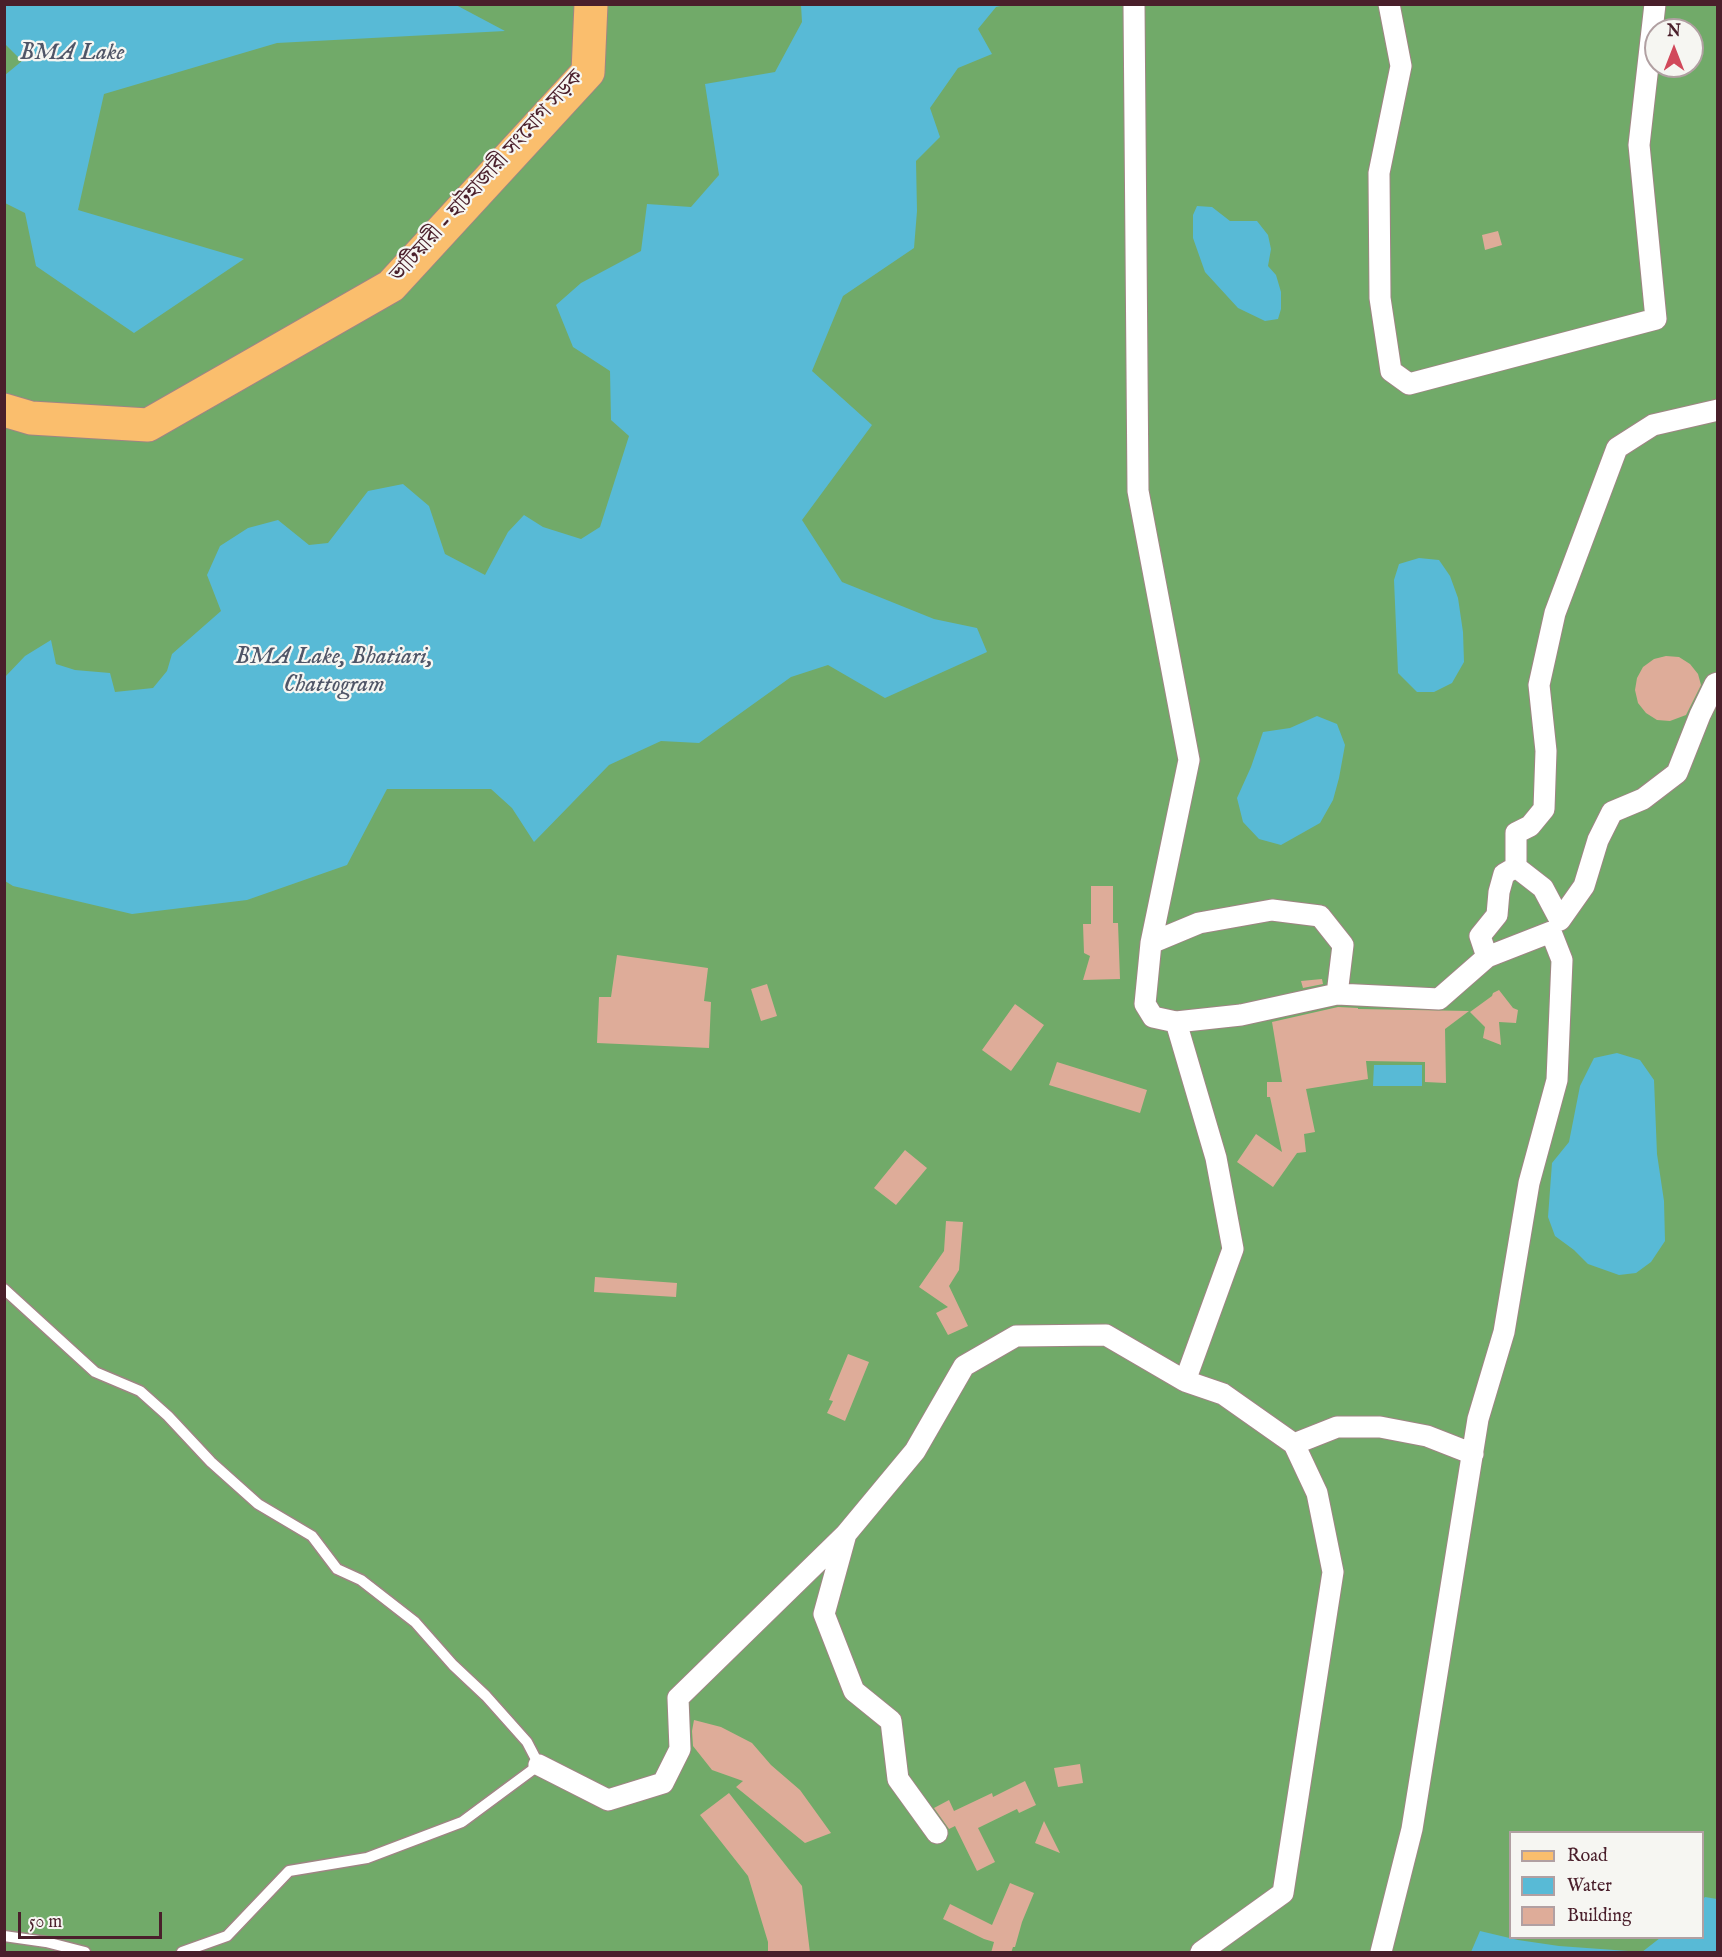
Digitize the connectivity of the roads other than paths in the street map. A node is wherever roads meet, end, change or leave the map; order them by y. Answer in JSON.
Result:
{"nodes":[{"id":1,"x":591,"y":4,"type":"edge"},
{"id":2,"x":1134,"y":4,"type":"edge"},
{"id":3,"x":1389,"y":4,"type":"edge"},
{"id":4,"x":1655,"y":4,"type":"edge"},
{"id":5,"x":4,"y":410,"type":"edge"},
{"id":6,"x":1718,"y":410,"type":"edge"},
{"id":7,"x":1718,"y":683,"type":"edge"},
{"id":8,"x":1516,"y":867,"type":"junction"},
{"id":9,"x":1556,"y":926,"type":"junction"},
{"id":10,"x":1151,"y":942,"type":"junction"},
{"id":11,"x":1487,"y":957,"type":"junction"},
{"id":12,"x":1338,"y":994,"type":"junction"},
{"id":13,"x":1176,"y":1023,"type":"junction"},
{"id":14,"x":4,"y":1289,"type":"edge"},
{"id":15,"x":1185,"y":1381,"type":"junction"},
{"id":16,"x":1294,"y":1444,"type":"junction"},
{"id":17,"x":1473,"y":1454,"type":"junction"},
{"id":18,"x":846,"y":1534,"type":"junction"},
{"id":19,"x":539,"y":1765,"type":"junction"},
{"id":20,"x":937,"y":1833,"type":"dead end"},
{"id":21,"x":4,"y":1936,"type":"edge"},
{"id":22,"x":85,"y":1953,"type":"edge"},
{"id":23,"x":182,"y":1953,"type":"edge"},
{"id":24,"x":1201,"y":1953,"type":"edge"},
{"id":25,"x":1381,"y":1953,"type":"edge"}],
"edges":[{"from":1,"to":5,"type":"main road","name":"ভাটিয়ারী - হাটহাজারী সংযোগ সড়ক"},
{"from":2,"to":10,"type":"street"},
{"from":3,"to":4,"type":"street"},
{"from":6,"to":8,"type":"street"},
{"from":7,"to":9,"type":"street"},
{"from":8,"to":9,"type":"street"},
{"from":8,"to":11,"type":"street"},
{"from":9,"to":11,"type":"street"},
{"from":9,"to":17,"type":"street"},
{"from":10,"to":12,"type":"street"},
{"from":10,"to":13,"type":"street"},
{"from":11,"to":12,"type":"street"},
{"from":12,"to":13,"type":"street"},
{"from":13,"to":15,"type":"street"},
{"from":14,"to":19,"type":"lane"},
{"from":15,"to":16,"type":"street"},
{"from":15,"to":18,"type":"street"},
{"from":16,"to":17,"type":"street"},
{"from":16,"to":24,"type":"street"},
{"from":17,"to":25,"type":"street"},
{"from":18,"to":19,"type":"street"},
{"from":18,"to":20,"type":"street"},
{"from":19,"to":23,"type":"lane"},
{"from":21,"to":22,"type":"lane"}]}
